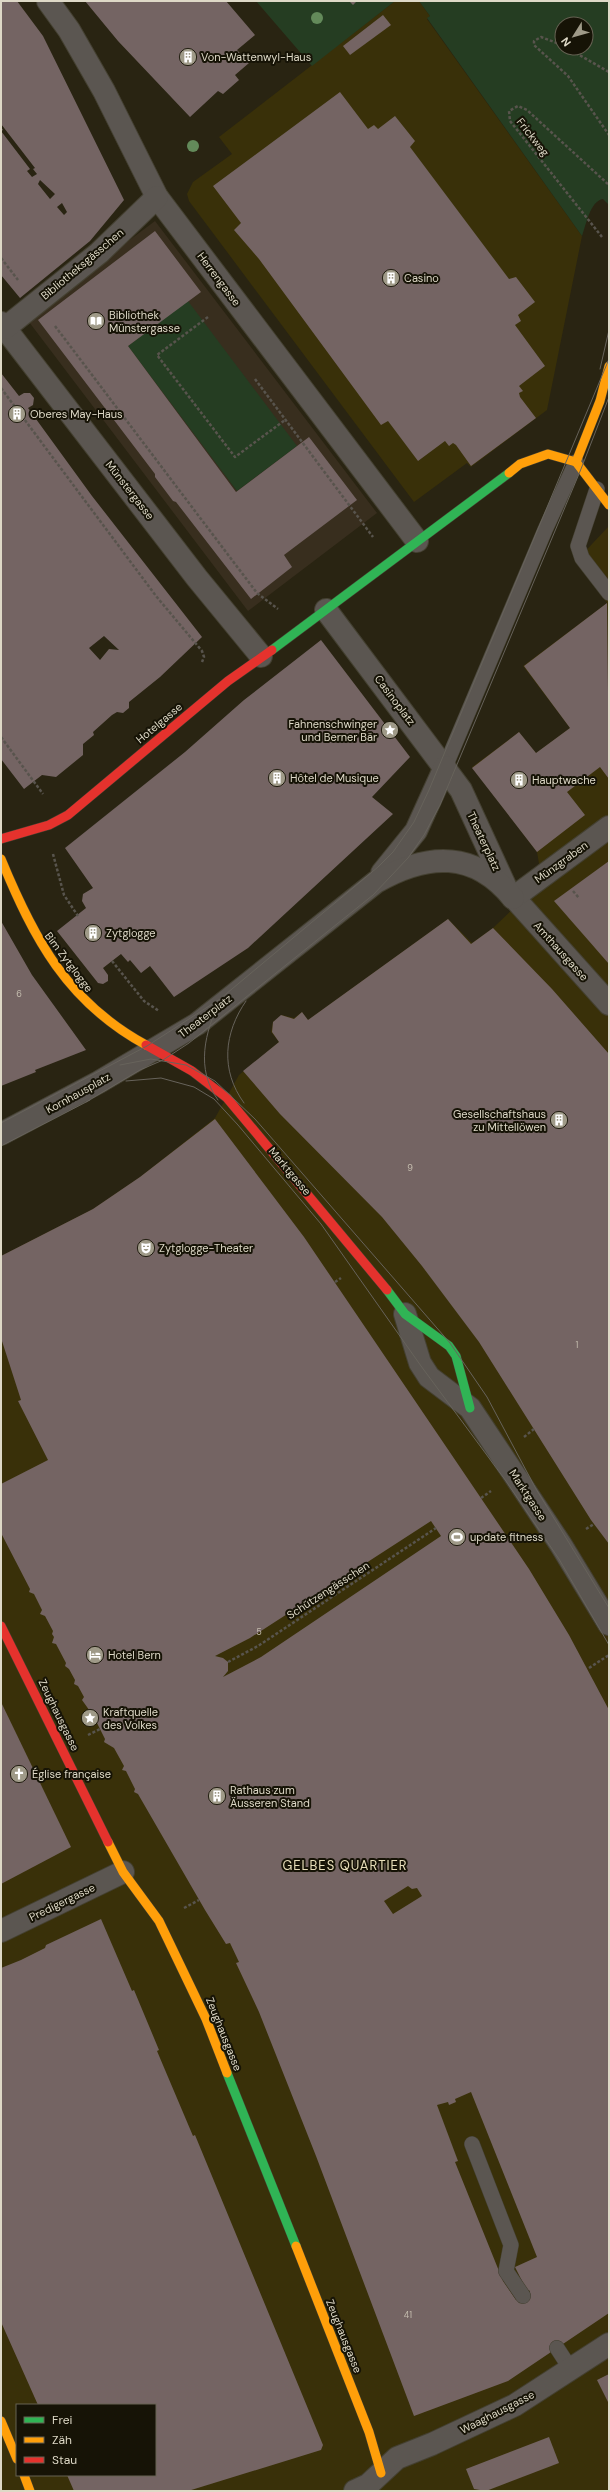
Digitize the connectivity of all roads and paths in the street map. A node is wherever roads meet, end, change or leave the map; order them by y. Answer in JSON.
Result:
{"nodes":[{"id":1,"x":48,"y":1,"type":"edge"},
{"id":2,"x":554,"y":42,"type":"edge"},
{"id":3,"x":581,"y":56,"type":"edge"},
{"id":4,"x":609,"y":72,"type":"edge"},
{"id":5,"x":609,"y":135,"type":"edge"},
{"id":6,"x":609,"y":185,"type":"edge"},
{"id":7,"x":157,"y":197,"type":"junction"},
{"id":8,"x":602,"y":237,"type":"dead end"},
{"id":9,"x":1,"y":258,"type":"edge"},
{"id":10,"x":24,"y":286,"type":"dead end"},
{"id":11,"x":208,"y":317,"type":"dead end"},
{"id":12,"x":50,"y":320,"type":"dead end"},
{"id":13,"x":3,"y":325,"type":"edge"},
{"id":14,"x":609,"y":366,"type":"edge"},
{"id":15,"x":1,"y":388,"type":"edge"},
{"id":16,"x":285,"y":420,"type":"dead end"},
{"id":17,"x":302,"y":442,"type":"dead end"},
{"id":18,"x":576,"y":462,"type":"junction"},
{"id":19,"x":597,"y":489,"type":"junction"},
{"id":20,"x":609,"y":505,"type":"edge"},
{"id":21,"x":417,"y":541,"type":"junction"},
{"id":22,"x":378,"y":544,"type":"dead end"},
{"id":23,"x":609,"y":594,"type":"edge"},
{"id":24,"x":279,"y":610,"type":"dead end"},
{"id":25,"x":326,"y":610,"type":"junction"},
{"id":26,"x":196,"y":643,"type":"dead end"},
{"id":27,"x":261,"y":656,"type":"junction"},
{"id":28,"x":1,"y":737,"type":"edge"},
{"id":29,"x":445,"y":767,"type":"junction"},
{"id":30,"x":49,"y":825,"type":"junction"},
{"id":31,"x":609,"y":827,"type":"edge"},
{"id":32,"x":1,"y":839,"type":"edge"},
{"id":33,"x":1,"y":859,"type":"edge"},
{"id":34,"x":367,"y":888,"type":"junction"},
{"id":35,"x":572,"y":888,"type":"dead end"},
{"id":36,"x":513,"y":898,"type":"junction"},
{"id":37,"x":579,"y":898,"type":"dead end"},
{"id":38,"x":78,"y":916,"type":"dead end"},
{"id":39,"x":112,"y":961,"type":"dead end"},
{"id":40,"x":609,"y":1004,"type":"edge"},
{"id":41,"x":191,"y":1028,"type":"junction"},
{"id":42,"x":154,"y":1050,"type":"junction"},
{"id":43,"x":1,"y":1134,"type":"edge"},
{"id":44,"x":405,"y":1314,"type":"junction"},
{"id":45,"x":470,"y":1408,"type":"junction"},
{"id":46,"x":436,"y":1528,"type":"dead end"},
{"id":47,"x":609,"y":1624,"type":"edge"},
{"id":48,"x":1,"y":1626,"type":"edge"},
{"id":49,"x":609,"y":1656,"type":"edge"},
{"id":50,"x":228,"y":1662,"type":"dead end"},
{"id":51,"x":589,"y":1668,"type":"dead end"},
{"id":52,"x":123,"y":1872,"type":"junction"},
{"id":53,"x":1,"y":1931,"type":"edge"},
{"id":54,"x":472,"y":2144,"type":"dead end"},
{"id":55,"x":523,"y":2296,"type":"dead end"},
{"id":56,"x":609,"y":2344,"type":"edge"},
{"id":57,"x":557,"y":2348,"type":"dead end"},
{"id":58,"x":570,"y":2368,"type":"junction"},
{"id":59,"x":1,"y":2421,"type":"edge"},
{"id":60,"x":16,"y":2457,"type":"edge"},
{"id":61,"x":381,"y":2473,"type":"junction"},
{"id":62,"x":24,"y":2476,"type":"edge"},
{"id":63,"x":30,"y":2491,"type":"edge"},
{"id":64,"x":355,"y":2491,"type":"edge"}],
"edges":[{"from":1,"to":7,"type":"street","name":"Herrengasse"},
{"from":2,"to":5,"type":"path"},
{"from":3,"to":4,"type":"path"},
{"from":6,"to":8,"type":"path","name":"Frickweg"},
{"from":7,"to":13,"type":"street","name":"Bibliotheksgässchen"},
{"from":7,"to":21,"type":"street","name":"Herrengasse"},
{"from":9,"to":10,"type":"path"},
{"from":11,"to":16,"type":"path"},
{"from":12,"to":24,"type":"path"},
{"from":13,"to":27,"type":"street","name":"Münstergasse"},
{"from":14,"to":18,"type":"street"},
{"from":15,"to":26,"type":"path"},
{"from":17,"to":22,"type":"path"},
{"from":18,"to":19,"type":"street"},
{"from":18,"to":21,"type":"street"},
{"from":18,"to":29,"type":"lane"},
{"from":19,"to":20,"type":"street"},
{"from":19,"to":23,"type":"lane"},
{"from":21,"to":25,"type":"street"},
{"from":25,"to":27,"type":"street","name":"Hotelgasse"},
{"from":25,"to":29,"type":"street","name":"Casinoplatz"},
{"from":27,"to":30,"type":"street","name":"Hotelgasse"},
{"from":28,"to":30,"type":"path"},
{"from":29,"to":34,"type":"street","name":"Theaterplatz"},
{"from":29,"to":36,"type":"street","name":"Theaterplatz"},
{"from":30,"to":32,"type":"street","name":"Hotelgasse"},
{"from":30,"to":38,"type":"path"},
{"from":31,"to":36,"type":"street","name":"Münzgraben"},
{"from":33,"to":42,"type":"street","name":"Bim Zytglogge"},
{"from":34,"to":36,"type":"street","name":"Theaterplatz"},
{"from":34,"to":41,"type":"street","name":"Theaterplatz"},
{"from":35,"to":37,"type":"path"},
{"from":36,"to":40,"type":"street","name":"Amthausgasse"},
{"from":39,"to":41,"type":"path"},
{"from":41,"to":42,"type":"street","name":"Theaterplatz"},
{"from":42,"to":43,"type":"street","name":"Kornhausplatz"},
{"from":42,"to":44,"type":"street","name":"Marktgasse"},
{"from":44,"to":45,"type":"street","name":"Marktgasse"},
{"from":44,"to":45,"type":"street","name":"Marktgasse"},
{"from":45,"to":47,"type":"street","name":"Marktgasse"},
{"from":46,"to":50,"type":"path","name":"Schützengässchen"},
{"from":48,"to":52,"type":"street","name":"Zeughausgasse"},
{"from":49,"to":51,"type":"path"},
{"from":52,"to":53,"type":"street","name":"Predigergasse"},
{"from":52,"to":61,"type":"street","name":"Zeughausgasse"},
{"from":54,"to":55,"type":"lane"},
{"from":56,"to":58,"type":"street","name":"Waaghausgasse"},
{"from":57,"to":58,"type":"lane"},
{"from":58,"to":61,"type":"street","name":"Waaghausgasse"},
{"from":59,"to":60,"type":"street"},
{"from":61,"to":64,"type":"street","name":"Waaghausgasse"},
{"from":62,"to":63,"type":"street"}]}
